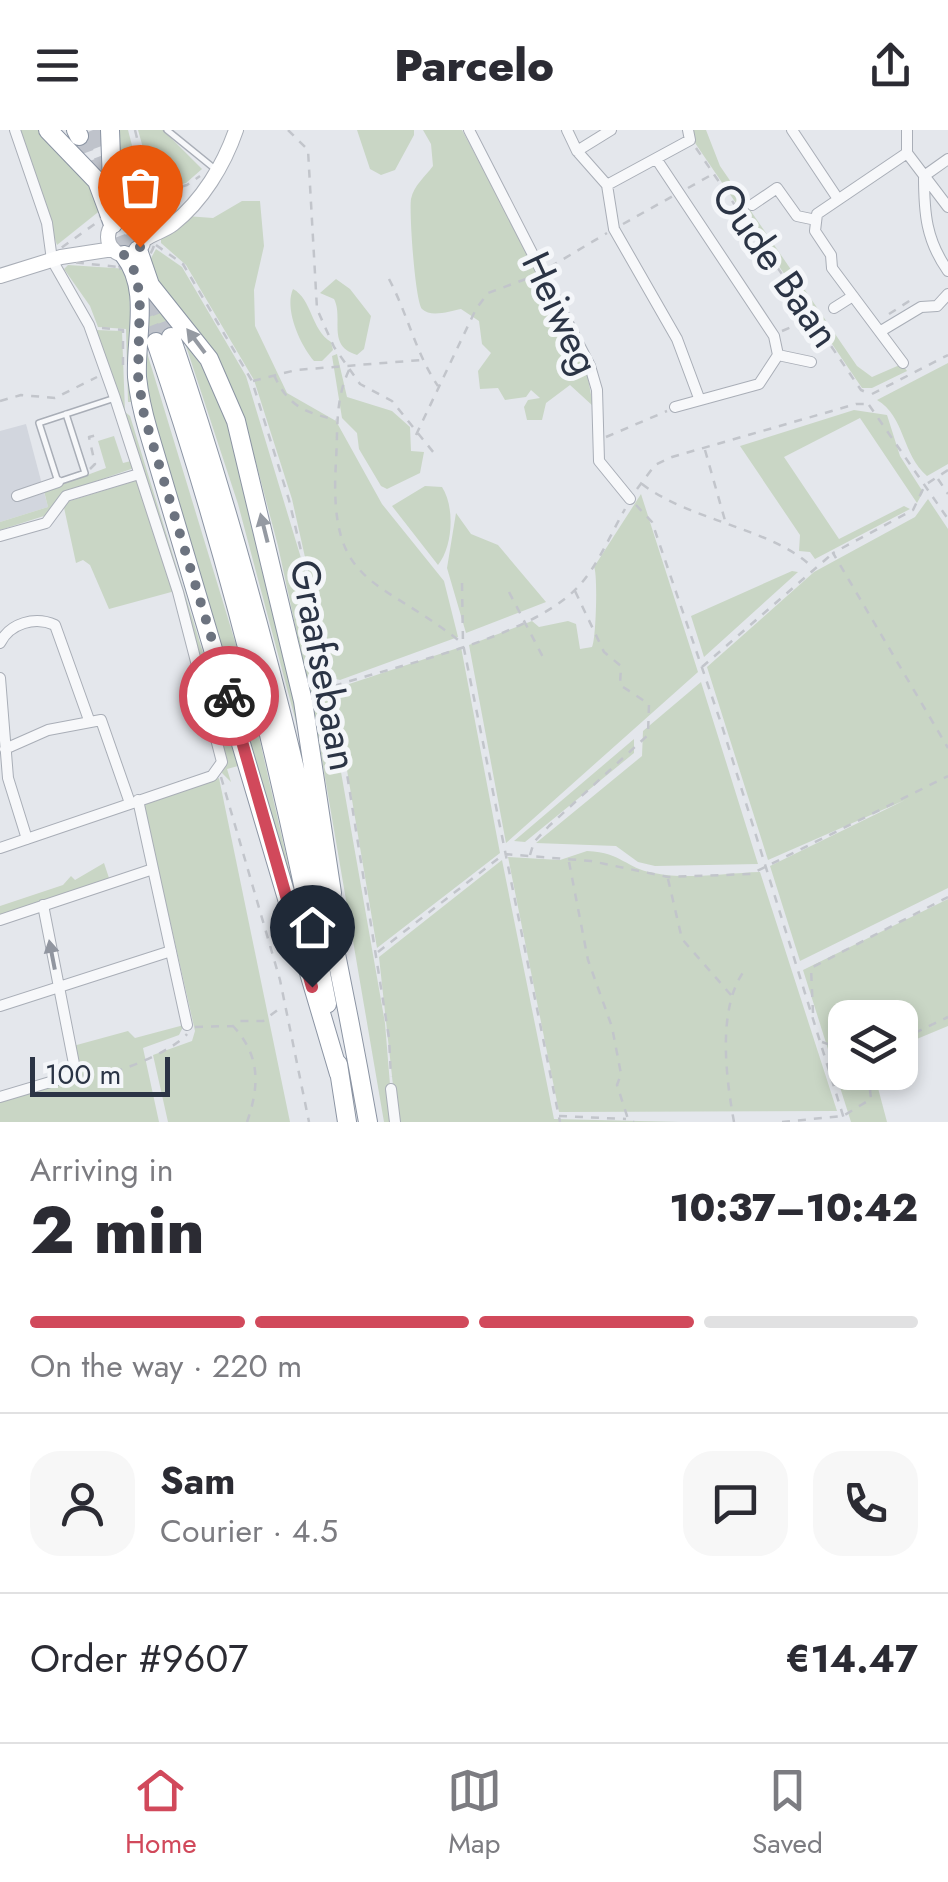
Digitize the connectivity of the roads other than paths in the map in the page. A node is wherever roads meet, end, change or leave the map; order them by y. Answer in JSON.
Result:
{"nodes":[{"id":1,"x":15,"y":130,"type":"edge"},
{"id":2,"x":48,"y":130,"type":"edge"},
{"id":3,"x":110,"y":130,"type":"edge"},
{"id":4,"x":167,"y":130,"type":"edge"},
{"id":5,"x":236,"y":130,"type":"edge"},
{"id":6,"x":470,"y":130,"type":"edge"},
{"id":7,"x":567,"y":130,"type":"edge"},
{"id":8,"x":611,"y":130,"type":"edge"},
{"id":9,"x":792,"y":130,"type":"edge"},
{"id":10,"x":907,"y":130,"type":"edge"},
{"id":11,"x":0,"y":135,"type":"edge"},
{"id":12,"x":689,"y":135,"type":"edge"},
{"id":13,"x":578,"y":151,"type":"junction"},
{"id":14,"x":908,"y":153,"type":"junction"},
{"id":15,"x":657,"y":160,"type":"junction"},
{"id":16,"x":948,"y":160,"type":"edge"},
{"id":17,"x":213,"y":168,"type":"junction"},
{"id":18,"x":924,"y":176,"type":"junction"},
{"id":19,"x":606,"y":184,"type":"junction"},
{"id":20,"x":838,"y":199,"type":"junction"},
{"id":21,"x":752,"y":205,"type":"dead end"},
{"id":22,"x":948,"y":206,"type":"edge"},
{"id":23,"x":816,"y":220,"type":"junction"},
{"id":24,"x":129,"y":235,"type":"junction"},
{"id":25,"x":56,"y":258,"type":"junction"},
{"id":26,"x":948,"y":271,"type":"edge"},
{"id":27,"x":0,"y":276,"type":"edge"},
{"id":28,"x":948,"y":294,"type":"edge"},
{"id":29,"x":853,"y":296,"type":"junction"},
{"id":30,"x":834,"y":308,"type":"road end"},
{"id":31,"x":881,"y":331,"type":"junction"},
{"id":32,"x":778,"y":355,"type":"junction"},
{"id":33,"x":811,"y":362,"type":"dead end"},
{"id":34,"x":903,"y":363,"type":"dead end"},
{"id":35,"x":115,"y":398,"type":"junction"},
{"id":36,"x":699,"y":398,"type":"junction"},
{"id":37,"x":675,"y":407,"type":"road end"},
{"id":38,"x":66,"y":414,"type":"junction"},
{"id":39,"x":139,"y":474,"type":"junction"},
{"id":40,"x":58,"y":482,"type":"junction"},
{"id":41,"x":17,"y":496,"type":"dead end"},
{"id":42,"x":630,"y":499,"type":"road end"},
{"id":43,"x":0,"y":536,"type":"edge"},
{"id":44,"x":0,"y":642,"type":"edge"},
{"id":45,"x":0,"y":678,"type":"edge"},
{"id":46,"x":88,"y":720,"type":"junction"},
{"id":47,"x":5,"y":750,"type":"junction"},
{"id":48,"x":134,"y":802,"type":"junction"},
{"id":49,"x":27,"y":839,"type":"junction"},
{"id":50,"x":0,"y":848,"type":"edge"},
{"id":51,"x":153,"y":869,"type":"junction"},
{"id":52,"x":43,"y":906,"type":"junction"},
{"id":53,"x":0,"y":920,"type":"edge"},
{"id":54,"x":171,"y":952,"type":"junction"},
{"id":55,"x":336,"y":954,"type":"junction"},
{"id":56,"x":58,"y":988,"type":"junction"},
{"id":57,"x":0,"y":1006,"type":"edge"},
{"id":58,"x":187,"y":1025,"type":"road end"},
{"id":59,"x":339,"y":1074,"type":"junction"},
{"id":60,"x":391,"y":1089,"type":"road end"},
{"id":61,"x":0,"y":1097,"type":"edge"},
{"id":62,"x":347,"y":1122,"type":"edge"},
{"id":63,"x":368,"y":1122,"type":"edge"},
{"id":64,"x":395,"y":1122,"type":"edge"}],
"edges":[{"from":1,"to":11,"type":"street"},
{"from":1,"to":25,"type":"street"},
{"from":2,"to":24,"type":"highway"},
{"from":3,"to":24,"type":"highway"},
{"from":4,"to":17,"type":"lane"},
{"from":5,"to":17,"type":"main road"},
{"from":6,"to":42,"type":"street","name":"Heiweg"},
{"from":7,"to":13,"type":"street"},
{"from":8,"to":13,"type":"street"},
{"from":9,"to":20,"type":"street"},
{"from":10,"to":14,"type":"street"},
{"from":12,"to":15,"type":"street"},
{"from":13,"to":19,"type":"street"},
{"from":14,"to":18,"type":"street"},
{"from":14,"to":20,"type":"street"},
{"from":15,"to":19,"type":"street"},
{"from":15,"to":32,"type":"street"},
{"from":16,"to":18,"type":"street"},
{"from":17,"to":24,"type":"main road"},
{"from":18,"to":22,"type":"street"},
{"from":18,"to":26,"type":"street"},
{"from":19,"to":36,"type":"street"},
{"from":20,"to":23,"type":"street"},
{"from":21,"to":23,"type":"street"},
{"from":23,"to":29,"type":"street"},
{"from":24,"to":25,"type":"main road"},
{"from":55,"to":24,"type":"highway","one_way":true},
{"from":24,"to":59,"type":"highway"},
{"from":25,"to":27,"type":"main road"},
{"from":25,"to":35,"type":"street"},
{"from":28,"to":31,"type":"street"},
{"from":29,"to":30,"type":"street"},
{"from":29,"to":31,"type":"street"},
{"from":31,"to":34,"type":"street"},
{"from":32,"to":33,"type":"street"},
{"from":32,"to":36,"type":"street"},
{"from":35,"to":38,"type":"lane"},
{"from":35,"to":39,"type":"street"},
{"from":36,"to":37,"type":"street"},
{"from":38,"to":40,"type":"lane"},
{"from":38,"to":40,"type":"lane"},
{"from":39,"to":43,"type":"street"},
{"from":39,"to":48,"type":"street"},
{"from":40,"to":41,"type":"street"},
{"from":44,"to":46,"type":"street"},
{"from":45,"to":47,"type":"street"},
{"from":46,"to":47,"type":"street"},
{"from":46,"to":48,"type":"street"},
{"from":47,"to":49,"type":"street"},
{"from":48,"to":49,"type":"street"},
{"from":48,"to":51,"type":"street"},
{"from":49,"to":50,"type":"street"},
{"from":51,"to":52,"type":"street"},
{"from":51,"to":54,"type":"street"},
{"from":52,"to":53,"type":"street"},
{"from":56,"to":52,"type":"street","one_way":true},
{"from":54,"to":56,"type":"street"},
{"from":54,"to":58,"type":"street"},
{"from":55,"to":59,"type":"highway","name":"Graafsebaan"},
{"from":55,"to":63,"type":"highway","name":"Graafsebaan"},
{"from":56,"to":57,"type":"street"},
{"from":56,"to":61,"type":"street"},
{"from":59,"to":62,"type":"highway","name":"Graafsebaan"},
{"from":60,"to":64,"type":"street"}]}
